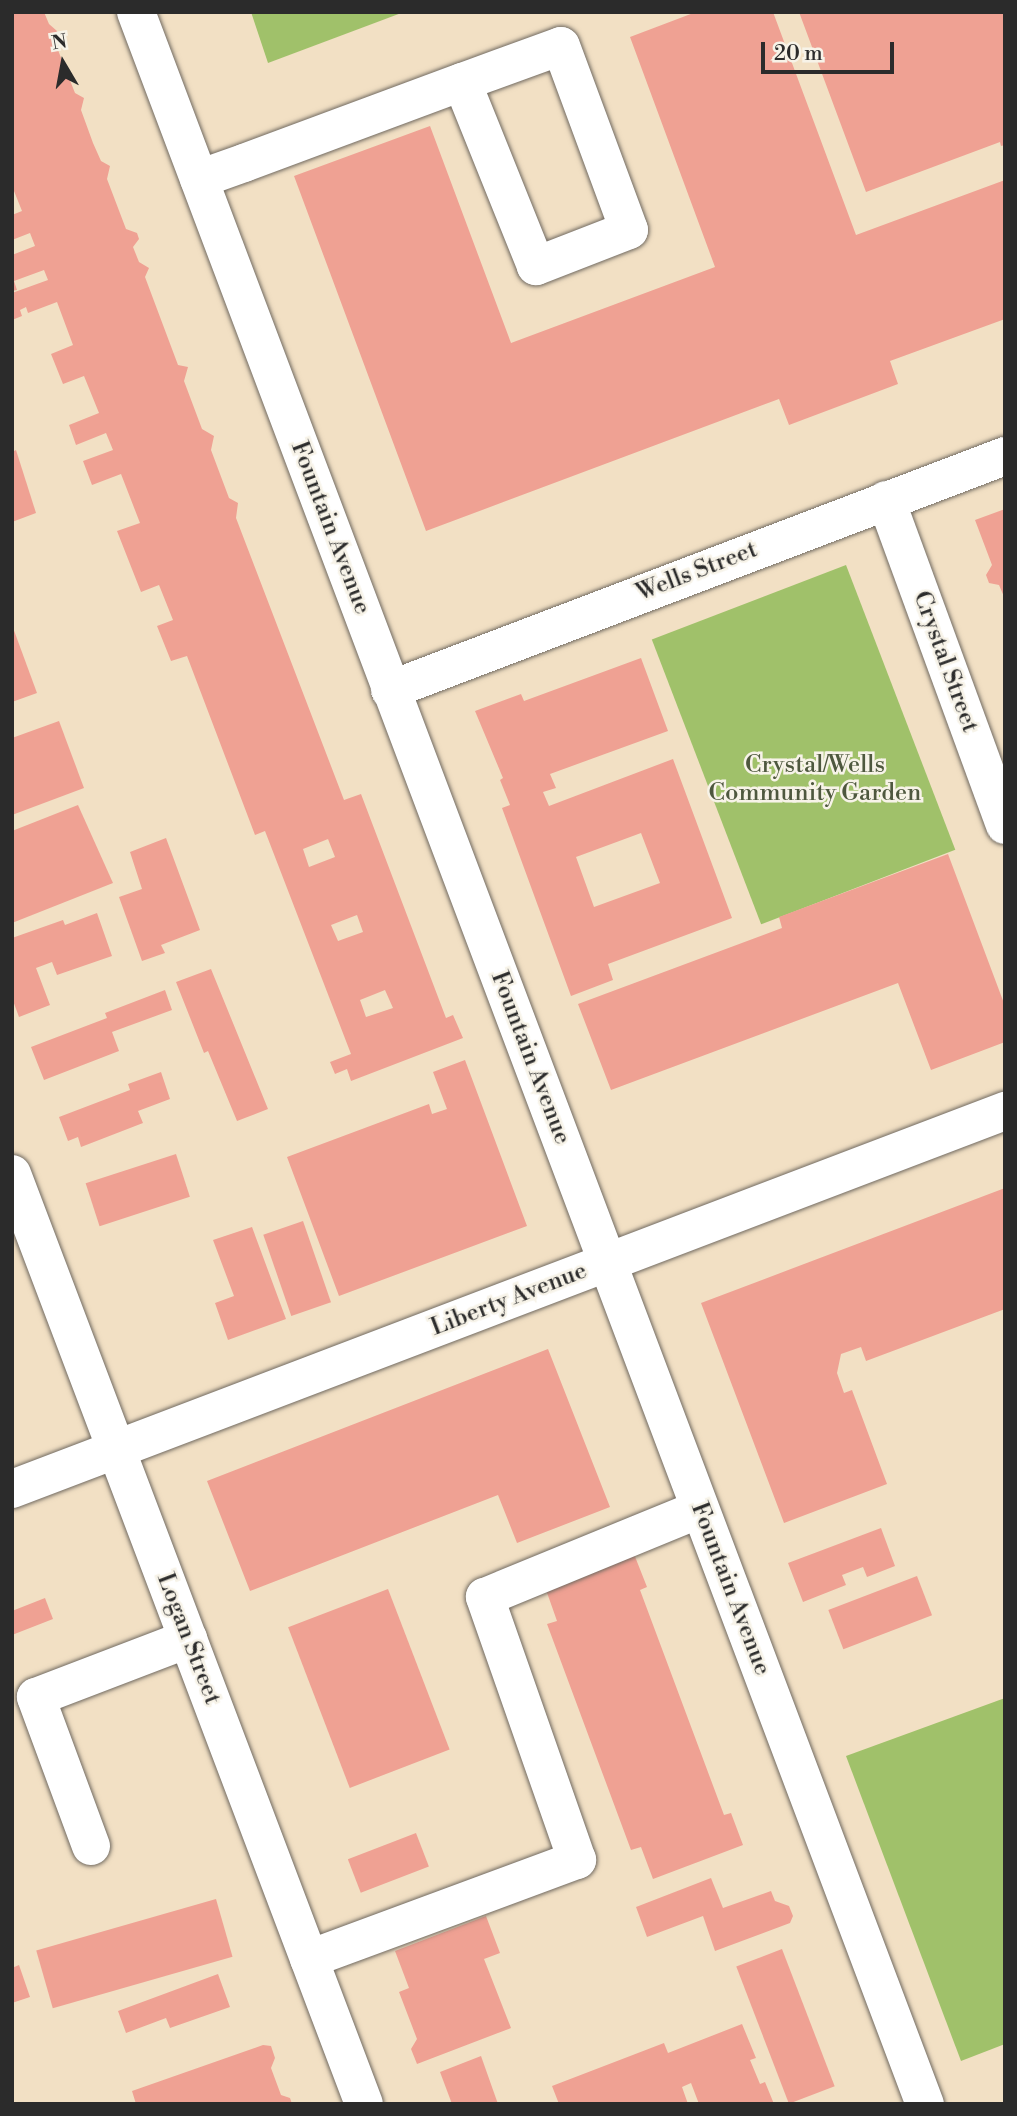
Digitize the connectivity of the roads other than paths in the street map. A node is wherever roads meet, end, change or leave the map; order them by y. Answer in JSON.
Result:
{"nodes":[{"id":1,"x":136,"y":12,"type":"edge"},
{"id":2,"x":462,"y":82,"type":"junction"},
{"id":3,"x":199,"y":179,"type":"junction"},
{"id":4,"x":1005,"y":456,"type":"edge"},
{"id":5,"x":886,"y":500,"type":"junction"},
{"id":6,"x":390,"y":690,"type":"junction"},
{"id":7,"x":1005,"y":825,"type":"edge"},
{"id":8,"x":1005,"y":1111,"type":"edge"},
{"id":9,"x":12,"y":1174,"type":"edge"},
{"id":10,"x":607,"y":1263,"type":"junction"},
{"id":11,"x":117,"y":1449,"type":"junction"},
{"id":12,"x":12,"y":1489,"type":"edge"},
{"id":13,"x":700,"y":1509,"type":"junction"},
{"id":14,"x":188,"y":1639,"type":"junction"},
{"id":15,"x":91,"y":1846,"type":"dead end"},
{"id":16,"x":309,"y":1959,"type":"junction"},
{"id":17,"x":363,"y":2104,"type":"edge"},
{"id":18,"x":925,"y":2104,"type":"edge"}],
"edges":[{"from":1,"to":3,"type":"street","name":"Fountain Avenue"},
{"from":2,"to":2,"type":"street"},
{"from":2,"to":3,"type":"street"},
{"from":3,"to":6,"type":"street","name":"Fountain Avenue"},
{"from":4,"to":5,"type":"street","name":"Wells Street"},
{"from":5,"to":6,"type":"street","name":"Wells Street"},
{"from":5,"to":7,"type":"street","name":"Crystal Street"},
{"from":6,"to":10,"type":"street","name":"Fountain Avenue"},
{"from":8,"to":10,"type":"street","name":"Liberty Avenue"},
{"from":9,"to":11,"type":"street","name":"Logan Street"},
{"from":10,"to":11,"type":"street","name":"Liberty Avenue"},
{"from":10,"to":13,"type":"street","name":"Fountain Avenue"},
{"from":11,"to":12,"type":"street","name":"Liberty Avenue"},
{"from":11,"to":14,"type":"street","name":"Logan Street"},
{"from":13,"to":16,"type":"street"},
{"from":13,"to":18,"type":"street","name":"Fountain Avenue"},
{"from":14,"to":15,"type":"street"},
{"from":14,"to":16,"type":"street","name":"Logan Street"},
{"from":16,"to":17,"type":"street","name":"Logan Street"}]}
